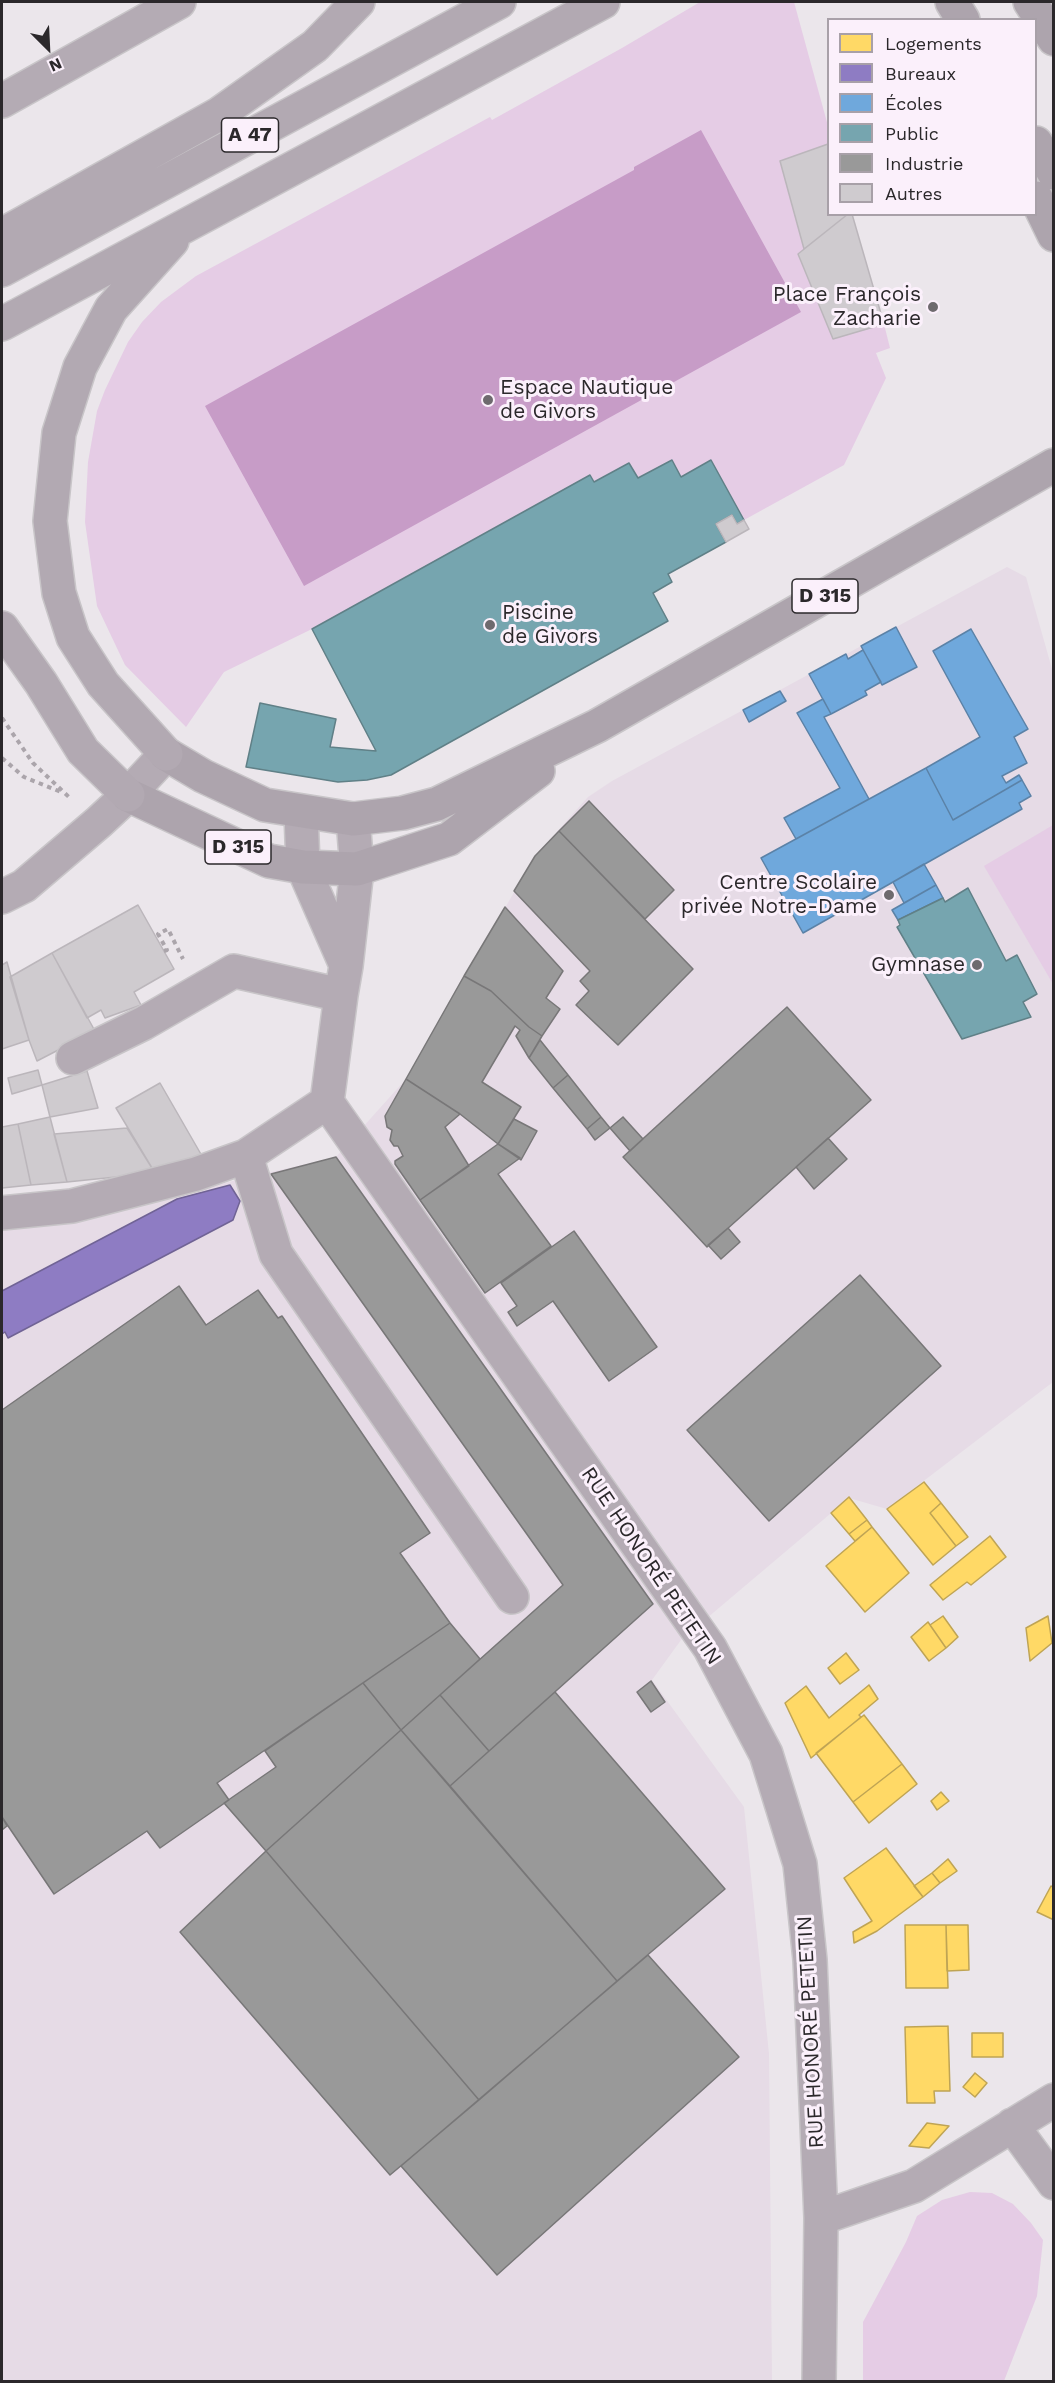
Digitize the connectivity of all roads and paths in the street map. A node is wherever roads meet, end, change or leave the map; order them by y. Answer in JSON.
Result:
{"nodes":[{"id":1,"x":178,"y":2,"type":"edge"},
{"id":2,"x":358,"y":2,"type":"edge"},
{"id":3,"x":499,"y":2,"type":"edge"},
{"id":4,"x":603,"y":2,"type":"edge"},
{"id":5,"x":952,"y":2,"type":"edge"},
{"id":6,"x":1030,"y":2,"type":"edge"},
{"id":7,"x":962,"y":18,"type":"edge"},
{"id":8,"x":1053,"y":39,"type":"edge"},
{"id":9,"x":2,"y":101,"type":"edge"},
{"id":10,"x":1037,"y":146,"type":"edge"},
{"id":11,"x":1053,"y":173,"type":"edge"},
{"id":12,"x":1037,"y":202,"type":"edge"},
{"id":13,"x":189,"y":223,"type":"junction"},
{"id":14,"x":2,"y":235,"type":"edge"},
{"id":15,"x":1053,"y":235,"type":"edge"},
{"id":16,"x":2,"y":270,"type":"edge"},
{"id":17,"x":2,"y":324,"type":"edge"},
{"id":18,"x":1053,"y":465,"type":"edge"},
{"id":19,"x":2,"y":628,"type":"edge"},
{"id":20,"x":2,"y":718,"type":"edge"},
{"id":21,"x":597,"y":726,"type":"junction"},
{"id":22,"x":166,"y":753,"type":"junction"},
{"id":23,"x":2,"y":758,"type":"edge"},
{"id":24,"x":65,"y":793,"type":"junction"},
{"id":25,"x":128,"y":795,"type":"junction"},
{"id":26,"x":301,"y":812,"type":"junction"},
{"id":27,"x":353,"y":819,"type":"junction"},
{"id":28,"x":99,"y":822,"type":"junction"},
{"id":29,"x":303,"y":867,"type":"junction"},
{"id":30,"x":357,"y":869,"type":"junction"},
{"id":31,"x":2,"y":897,"type":"edge"},
{"id":32,"x":164,"y":951,"type":"dead end"},
{"id":33,"x":184,"y":961,"type":"dead end"},
{"id":34,"x":343,"y":980,"type":"junction"},
{"id":35,"x":73,"y":1058,"type":"dead end"},
{"id":36,"x":327,"y":1102,"type":"junction"},
{"id":37,"x":246,"y":1156,"type":"junction"},
{"id":38,"x":2,"y":1213,"type":"edge"},
{"id":39,"x":512,"y":1597,"type":"dead end"},
{"id":40,"x":1053,"y":2100,"type":"edge"},
{"id":41,"x":1012,"y":2125,"type":"junction"},
{"id":42,"x":1053,"y":2183,"type":"edge"},
{"id":43,"x":821,"y":2218,"type":"junction"},
{"id":44,"x":819,"y":2382,"type":"edge"}],
"edges":[{"from":1,"to":9,"type":"street"},
{"from":2,"to":14,"type":"highway"},
{"from":3,"to":16,"type":"highway","number":"A 47"},
{"from":4,"to":13,"type":"highway","number":"A 47"},
{"from":5,"to":7,"type":"main road"},
{"from":6,"to":8,"type":"main road"},
{"from":10,"to":11,"type":"main road"},
{"from":12,"to":15,"type":"main road"},
{"from":13,"to":17,"type":"highway","number":"A 47"},
{"from":13,"to":22,"type":"highway"},
{"from":18,"to":21,"type":"main road","number":"D 315"},
{"from":19,"to":25,"type":"highway"},
{"from":20,"to":24,"type":"path"},
{"from":21,"to":27,"type":"main road","number":"D 315"},
{"from":21,"to":30,"type":"main road","number":"D 315"},
{"from":22,"to":25,"type":"street"},
{"from":22,"to":26,"type":"main road","number":"D 315"},
{"from":23,"to":24,"type":"path"},
{"from":24,"to":28,"type":"path"},
{"from":25,"to":28,"type":"street"},
{"from":25,"to":29,"type":"main road","number":"D 315"},
{"from":26,"to":27,"type":"main road","number":"D 315"},
{"from":26,"to":29,"type":"street","number":"D 315"},
{"from":27,"to":30,"type":"street"},
{"from":28,"to":31,"type":"street"},
{"from":29,"to":30,"type":"main road","number":"D 315"},
{"from":29,"to":34,"type":"street","number":"D 315"},
{"from":30,"to":34,"type":"street"},
{"from":32,"to":33,"type":"path"},
{"from":34,"to":35,"type":"street"},
{"from":34,"to":36,"type":"street"},
{"from":36,"to":37,"type":"street"},
{"from":36,"to":43,"type":"street","name":"RUE HONORÉ PETETIN"},
{"from":37,"to":38,"type":"street"},
{"from":37,"to":39,"type":"street"},
{"from":40,"to":41,"type":"street"},
{"from":41,"to":42,"type":"street"},
{"from":41,"to":43,"type":"street"},
{"from":43,"to":44,"type":"street","name":"RUE HONORÉ PETETIN"}]}
